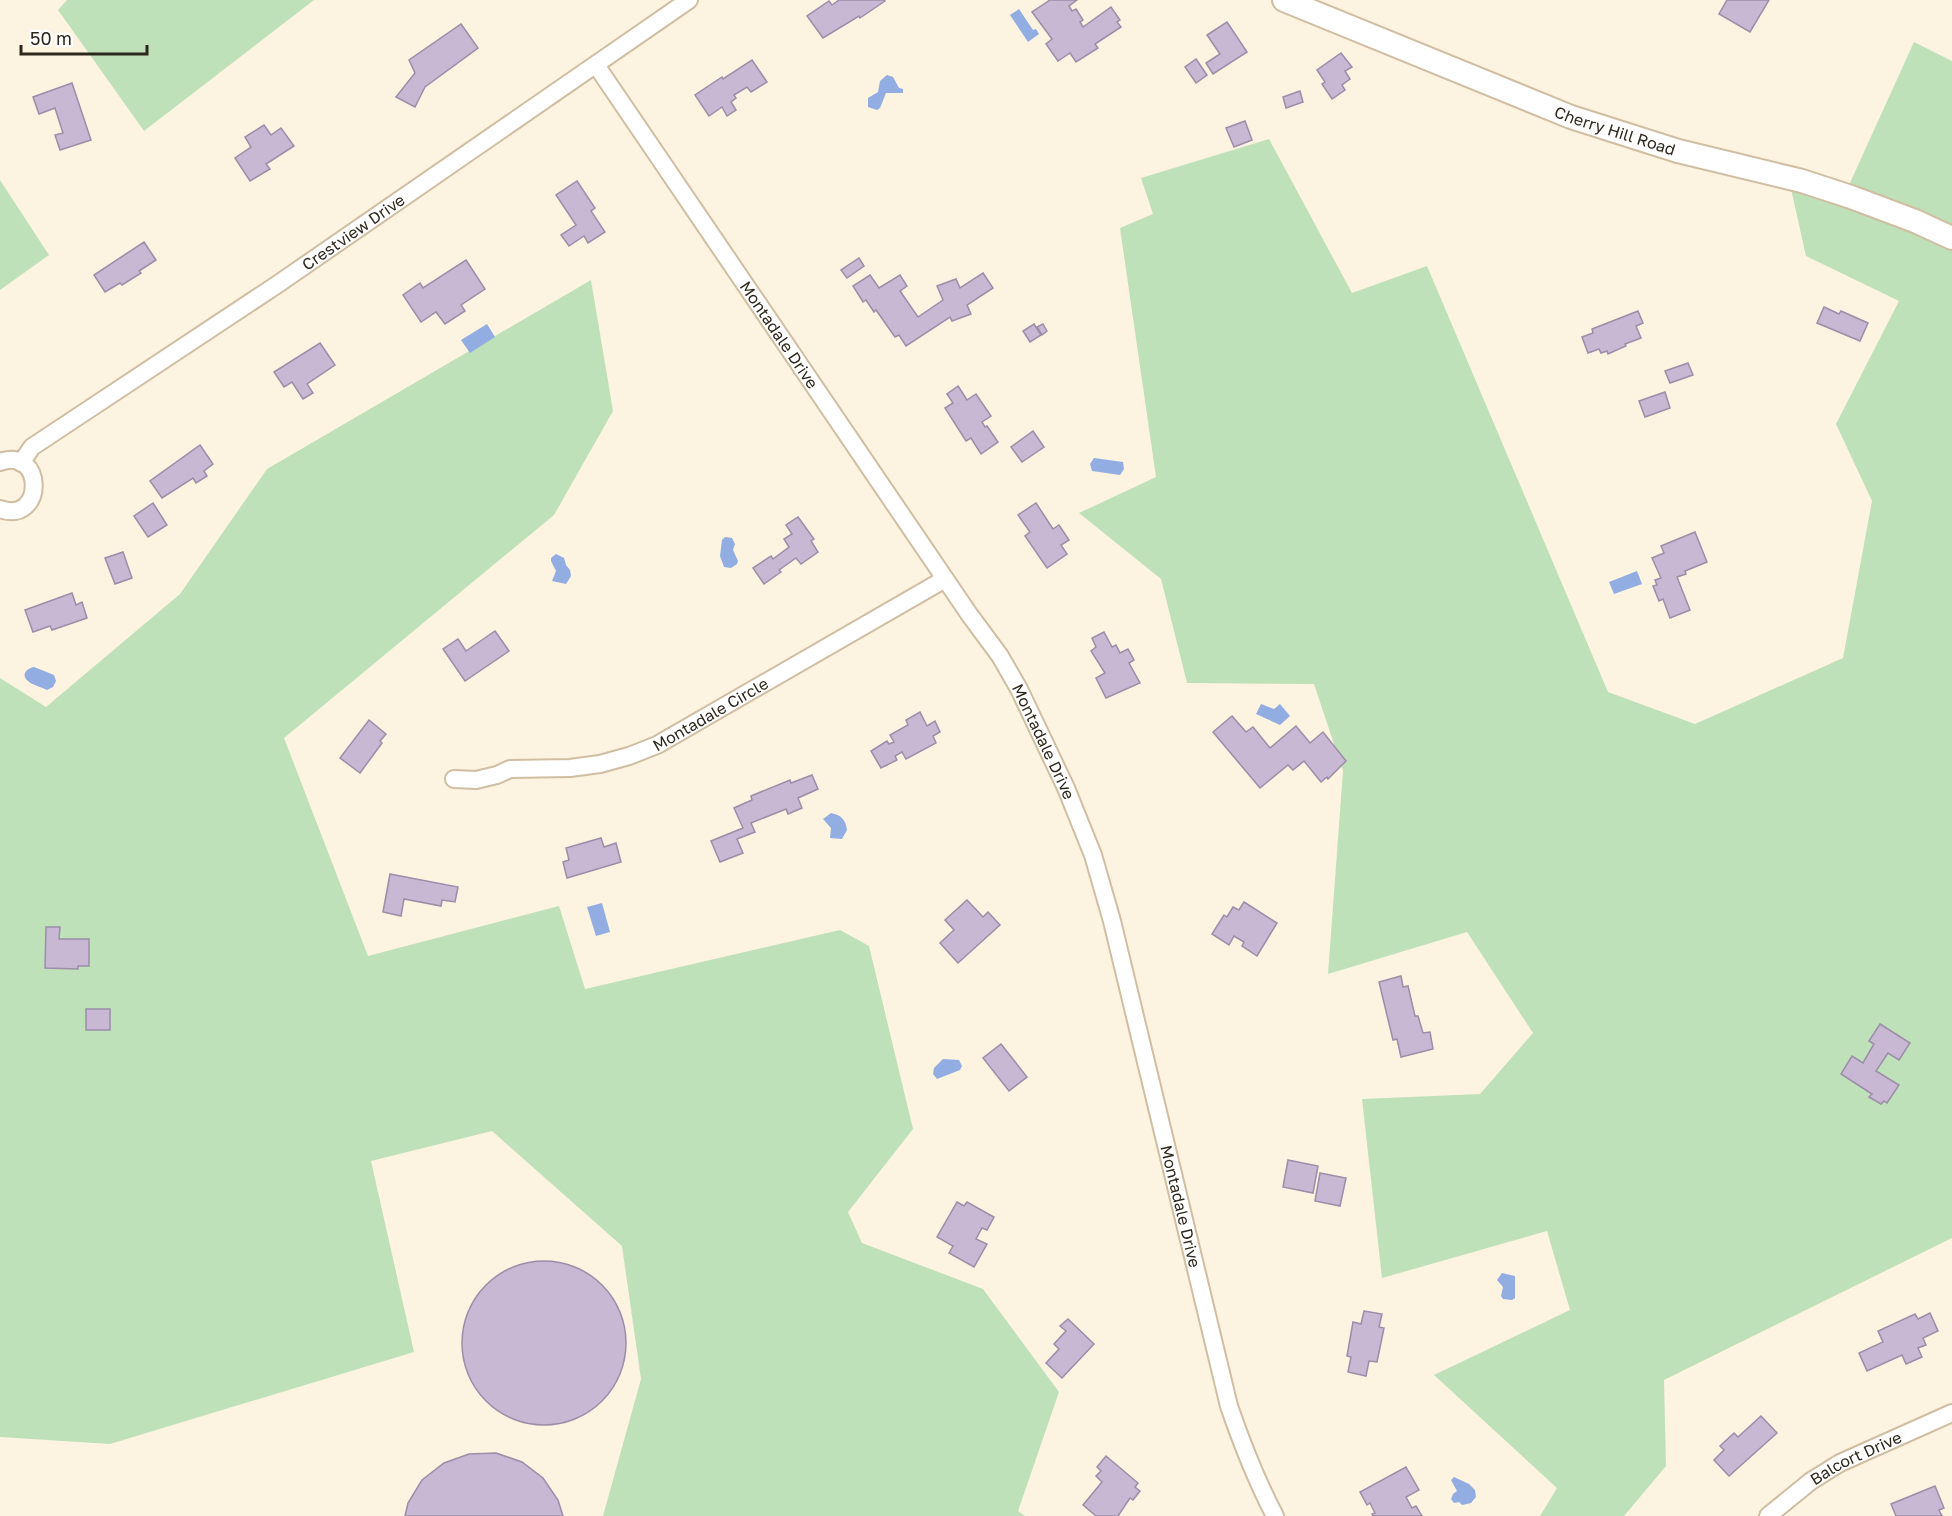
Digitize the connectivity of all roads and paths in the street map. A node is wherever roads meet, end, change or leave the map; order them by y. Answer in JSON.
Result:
{"nodes":[{"id":1,"x":689,"y":0,"type":"edge"},
{"id":2,"x":1284,"y":0,"type":"edge"},
{"id":3,"x":596,"y":65,"type":"junction"},
{"id":4,"x":1952,"y":238,"type":"edge"},
{"id":5,"x":0,"y":462,"type":"edge"},
{"id":6,"x":21,"y":463,"type":"junction"},
{"id":7,"x":0,"y":509,"type":"edge"},
{"id":8,"x":945,"y":579,"type":"junction"},
{"id":9,"x":454,"y":779,"type":"dead end"},
{"id":10,"x":1952,"y":1413,"type":"edge"},
{"id":11,"x":1275,"y":1516,"type":"edge"},
{"id":12,"x":1768,"y":1516,"type":"edge"}],
"edges":[{"from":1,"to":3,"type":"street","name":"Crestview Drive"},
{"from":2,"to":4,"type":"street","name":"Cherry Hill Road"},
{"from":3,"to":6,"type":"street","name":"Crestview Drive"},
{"from":3,"to":8,"type":"street","name":"Montadale Drive"},
{"from":5,"to":6,"type":"street"},
{"from":6,"to":7,"type":"street"},
{"from":8,"to":9,"type":"street","name":"Montadale Circle"},
{"from":8,"to":11,"type":"street","name":"Montadale Drive"},
{"from":10,"to":12,"type":"street","name":"Balcort Drive"}]}
